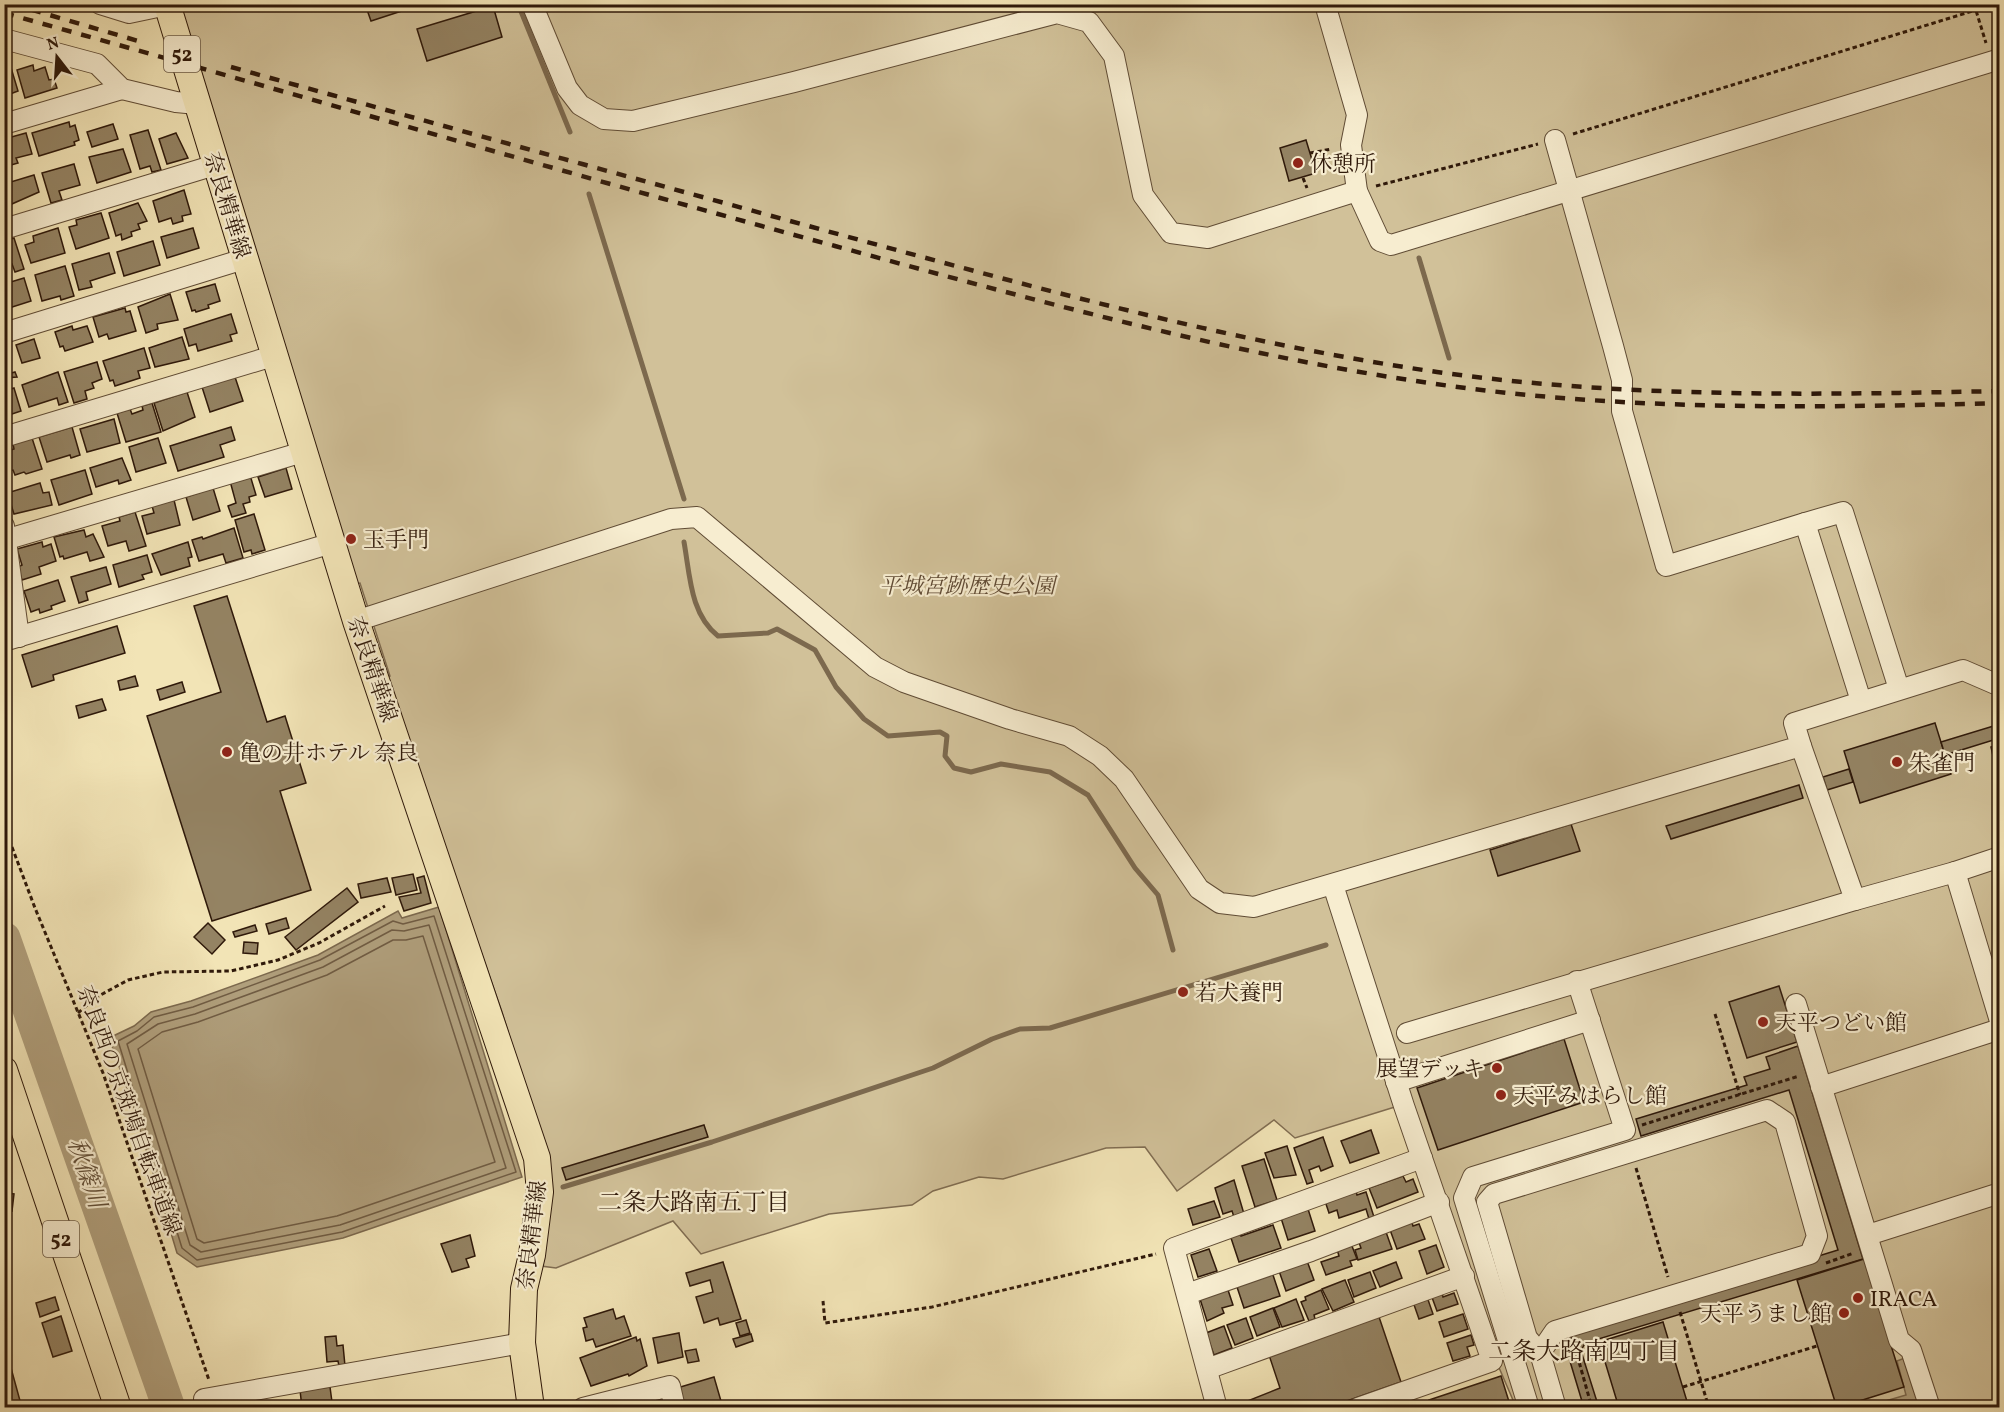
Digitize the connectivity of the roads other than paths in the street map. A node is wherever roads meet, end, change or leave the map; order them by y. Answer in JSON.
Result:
{"nodes":[{"id":1,"x":100,"y":4,"type":"edge"},
{"id":2,"x":532,"y":4,"type":"edge"},
{"id":3,"x":1325,"y":4,"type":"edge"},
{"id":4,"x":167,"y":5,"type":"edge"},
{"id":5,"x":4,"y":39,"type":"edge"},
{"id":6,"x":2000,"y":59,"type":"edge"},
{"id":7,"x":122,"y":89,"type":"junction"},
{"id":8,"x":197,"y":104,"type":"junction"},
{"id":9,"x":4,"y":124,"type":"edge"},
{"id":10,"x":1555,"y":140,"type":"road end"},
{"id":11,"x":215,"y":165,"type":"junction"},
{"id":12,"x":1357,"y":191,"type":"junction"},
{"id":13,"x":1570,"y":191,"type":"junction"},
{"id":14,"x":4,"y":229,"type":"edge"},
{"id":15,"x":244,"y":259,"type":"junction"},
{"id":16,"x":4,"y":333,"type":"edge"},
{"id":17,"x":273,"y":356,"type":"junction"},
{"id":18,"x":4,"y":437,"type":"edge"},
{"id":19,"x":303,"y":452,"type":"junction"},
{"id":20,"x":1805,"y":523,"type":"junction"},
{"id":21,"x":6,"y":532,"type":"edge"},
{"id":22,"x":332,"y":543,"type":"junction"},
{"id":23,"x":356,"y":621,"type":"junction"},
{"id":24,"x":12,"y":639,"type":"edge"},
{"id":25,"x":2000,"y":686,"type":"edge"},
{"id":26,"x":1899,"y":689,"type":"junction"},
{"id":27,"x":1861,"y":701,"type":"junction"},
{"id":28,"x":1802,"y":746,"type":"junction"},
{"id":29,"x":2000,"y":857,"type":"edge"},
{"id":30,"x":1955,"y":872,"type":"junction"},
{"id":31,"x":1333,"y":885,"type":"junction"},
{"id":32,"x":1855,"y":900,"type":"junction"},
{"id":33,"x":1577,"y":981,"type":"junction"},
{"id":34,"x":1796,"y":1004,"type":"dead end"},
{"id":35,"x":1590,"y":1020,"type":"junction"},
{"id":36,"x":2000,"y":1021,"type":"edge"},
{"id":37,"x":2000,"y":1029,"type":"edge"},
{"id":38,"x":1407,"y":1033,"type":"dead end"},
{"id":39,"x":4,"y":1070,"type":"edge"},
{"id":40,"x":1819,"y":1079,"type":"junction"},
{"id":41,"x":1396,"y":1082,"type":"junction"},
{"id":42,"x":1422,"y":1158,"type":"junction"},
{"id":43,"x":2000,"y":1193,"type":"edge"},
{"id":44,"x":1439,"y":1202,"type":"junction"},
{"id":45,"x":1868,"y":1235,"type":"junction"},
{"id":46,"x":1464,"y":1276,"type":"junction"},
{"id":47,"x":1187,"y":1294,"type":"junction"},
{"id":48,"x":522,"y":1343,"type":"junction"},
{"id":49,"x":1540,"y":1353,"type":"junction"},
{"id":50,"x":1207,"y":1369,"type":"junction"},
{"id":51,"x":209,"y":1398,"type":"road end"},
{"id":52,"x":118,"y":1407,"type":"edge"},
{"id":53,"x":531,"y":1407,"type":"edge"},
{"id":54,"x":583,"y":1407,"type":"edge"},
{"id":55,"x":675,"y":1407,"type":"edge"},
{"id":56,"x":1217,"y":1407,"type":"edge"},
{"id":57,"x":1358,"y":1407,"type":"edge"},
{"id":58,"x":1530,"y":1407,"type":"edge"},
{"id":59,"x":1556,"y":1407,"type":"edge"},
{"id":60,"x":1930,"y":1407,"type":"edge"}],
"edges":[{"from":1,"to":4,"type":"street"},
{"from":2,"to":12,"type":"street"},
{"from":3,"to":12,"type":"street"},
{"from":4,"to":8,"type":"main road","name":"奈良精華線","number":"52"},
{"from":5,"to":7,"type":"street"},
{"from":6,"to":13,"type":"street"},
{"from":7,"to":8,"type":"street"},
{"from":7,"to":9,"type":"street"},
{"from":8,"to":11,"type":"main road","name":"奈良精華線","number":"52"},
{"from":10,"to":13,"type":"street"},
{"from":11,"to":14,"type":"street"},
{"from":11,"to":15,"type":"main road","name":"奈良精華線","number":"52"},
{"from":12,"to":13,"type":"street"},
{"from":13,"to":20,"type":"street"},
{"from":15,"to":16,"type":"street"},
{"from":15,"to":17,"type":"main road","name":"奈良精華線","number":"52"},
{"from":17,"to":18,"type":"street"},
{"from":17,"to":19,"type":"main road","name":"奈良精華線","number":"52"},
{"from":19,"to":21,"type":"street"},
{"from":19,"to":22,"type":"main road","name":"奈良精華線","number":"52"},
{"from":20,"to":26,"type":"street"},
{"from":20,"to":27,"type":"street"},
{"from":21,"to":24,"type":"street"},
{"from":22,"to":23,"type":"main road","name":"奈良精華線","number":"52"},
{"from":22,"to":24,"type":"street"},
{"from":23,"to":31,"type":"street"},
{"from":23,"to":48,"type":"main road","name":"奈良精華線","number":"52"},
{"from":25,"to":26,"type":"street"},
{"from":26,"to":27,"type":"street"},
{"from":27,"to":28,"type":"street"},
{"from":28,"to":31,"type":"street"},
{"from":28,"to":32,"type":"street"},
{"from":29,"to":30,"type":"street"},
{"from":30,"to":32,"type":"street"},
{"from":30,"to":36,"type":"street"},
{"from":31,"to":41,"type":"street"},
{"from":32,"to":33,"type":"street"},
{"from":33,"to":35,"type":"street"},
{"from":33,"to":38,"type":"street"},
{"from":34,"to":40,"type":"street"},
{"from":35,"to":41,"type":"street"},
{"from":35,"to":58,"type":"street"},
{"from":37,"to":40,"type":"street"},
{"from":39,"to":52,"type":"main road","number":"52"},
{"from":40,"to":45,"type":"street"},
{"from":41,"to":42,"type":"street"},
{"from":42,"to":44,"type":"street"},
{"from":42,"to":47,"type":"street"},
{"from":43,"to":45,"type":"street"},
{"from":44,"to":46,"type":"street"},
{"from":44,"to":47,"type":"street"},
{"from":45,"to":60,"type":"street"},
{"from":46,"to":50,"type":"street"},
{"from":46,"to":57,"type":"street"},
{"from":47,"to":50,"type":"street"},
{"from":48,"to":51,"type":"street"},
{"from":48,"to":53,"type":"main road","name":"奈良精華線","number":"52"},
{"from":49,"to":49,"type":"street"},
{"from":49,"to":59,"type":"street"},
{"from":50,"to":56,"type":"street"},
{"from":54,"to":55,"type":"street"}]}
